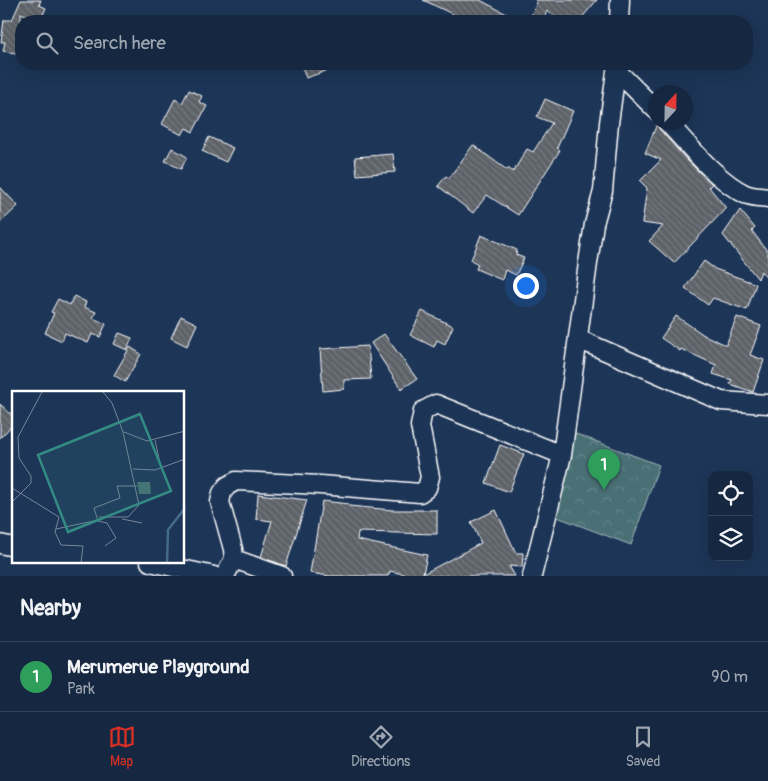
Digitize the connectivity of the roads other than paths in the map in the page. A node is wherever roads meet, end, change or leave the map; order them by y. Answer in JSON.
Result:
{"nodes":[{"id":1,"x":620,"y":0,"type":"edge"},
{"id":2,"x":619,"y":15,"type":"edge"},
{"id":3,"x":617,"y":70,"type":"edge"},
{"id":4,"x":620,"y":70,"type":"edge"},
{"id":5,"x":648,"y":101,"type":"edge"},
{"id":6,"x":675,"y":130,"type":"edge"},
{"id":7,"x":768,"y":198,"type":"edge"},
{"id":8,"x":578,"y":339,"type":"junction"},
{"id":9,"x":767,"y":400,"type":"edge"},
{"id":10,"x":562,"y":455,"type":"junction"},
{"id":11,"x":234,"y":559,"type":"junction"},
{"id":12,"x":159,"y":564,"type":"edge"},
{"id":13,"x":214,"y":576,"type":"edge"},
{"id":14,"x":225,"y":576,"type":"edge"},
{"id":15,"x":282,"y":576,"type":"edge"},
{"id":16,"x":532,"y":576,"type":"edge"}],
"edges":[{"from":1,"to":2,"type":"street"},
{"from":3,"to":8,"type":"street"},
{"from":4,"to":5,"type":"street"},
{"from":6,"to":7,"type":"street"},
{"from":8,"to":9,"type":"street"},
{"from":8,"to":10,"type":"street"},
{"from":10,"to":11,"type":"street"},
{"from":10,"to":16,"type":"street"},
{"from":11,"to":14,"type":"street"},
{"from":11,"to":15,"type":"street"},
{"from":12,"to":13,"type":"street"}]}
